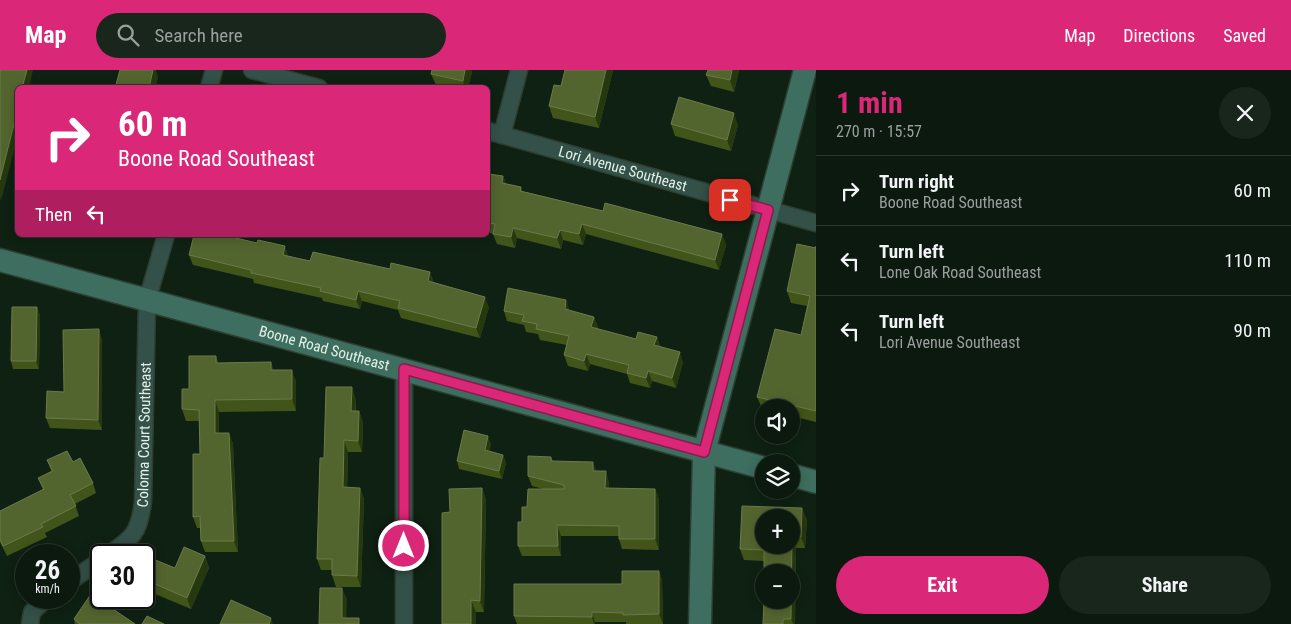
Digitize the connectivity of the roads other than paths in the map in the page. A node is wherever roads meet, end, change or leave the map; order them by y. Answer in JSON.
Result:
{"nodes":[{"id":1,"x":214,"y":70,"type":"edge"},
{"id":2,"x":252,"y":70,"type":"edge"},
{"id":3,"x":519,"y":70,"type":"edge"},
{"id":4,"x":805,"y":70,"type":"edge"},
{"id":5,"x":210,"y":85,"type":"edge"},
{"id":6,"x":308,"y":85,"type":"edge"},
{"id":7,"x":495,"y":133,"type":"edge"},
{"id":8,"x":768,"y":210,"type":"junction"},
{"id":9,"x":816,"y":223,"type":"edge"},
{"id":10,"x":165,"y":237,"type":"edge"},
{"id":11,"x":0,"y":260,"type":"edge"},
{"id":12,"x":147,"y":300,"type":"junction"},
{"id":13,"x":404,"y":369,"type":"junction"},
{"id":14,"x":704,"y":452,"type":"junction"},
{"id":15,"x":755,"y":466,"type":"edge"},
{"id":16,"x":800,"y":478,"type":"edge"},
{"id":17,"x":816,"y":482,"type":"edge"},
{"id":18,"x":122,"y":544,"type":"edge"},
{"id":19,"x":35,"y":609,"type":"edge"},
{"id":20,"x":30,"y":624,"type":"edge"},
{"id":21,"x":404,"y":624,"type":"edge"},
{"id":22,"x":700,"y":624,"type":"edge"}],
"edges":[{"from":1,"to":5,"type":"street"},
{"from":2,"to":6,"type":"street"},
{"from":3,"to":7,"type":"street"},
{"from":4,"to":8,"type":"street"},
{"from":7,"to":8,"type":"street","name":"Lori Avenue Southeast"},
{"from":8,"to":9,"type":"street","name":"Lori Avenue Southeast"},
{"from":8,"to":14,"type":"street"},
{"from":10,"to":12,"type":"street","name":"Coloma Court Southeast"},
{"from":11,"to":12,"type":"street","name":"Boone Road Southeast"},
{"from":12,"to":13,"type":"street","name":"Boone Road Southeast"},
{"from":12,"to":18,"type":"street","name":"Coloma Court Southeast"},
{"from":13,"to":14,"type":"street","name":"Boone Road Southeast"},
{"from":13,"to":21,"type":"street"},
{"from":14,"to":15,"type":"street","name":"Boone Road Southeast"},
{"from":14,"to":22,"type":"street"},
{"from":16,"to":17,"type":"street"},
{"from":19,"to":20,"type":"street"}]}
